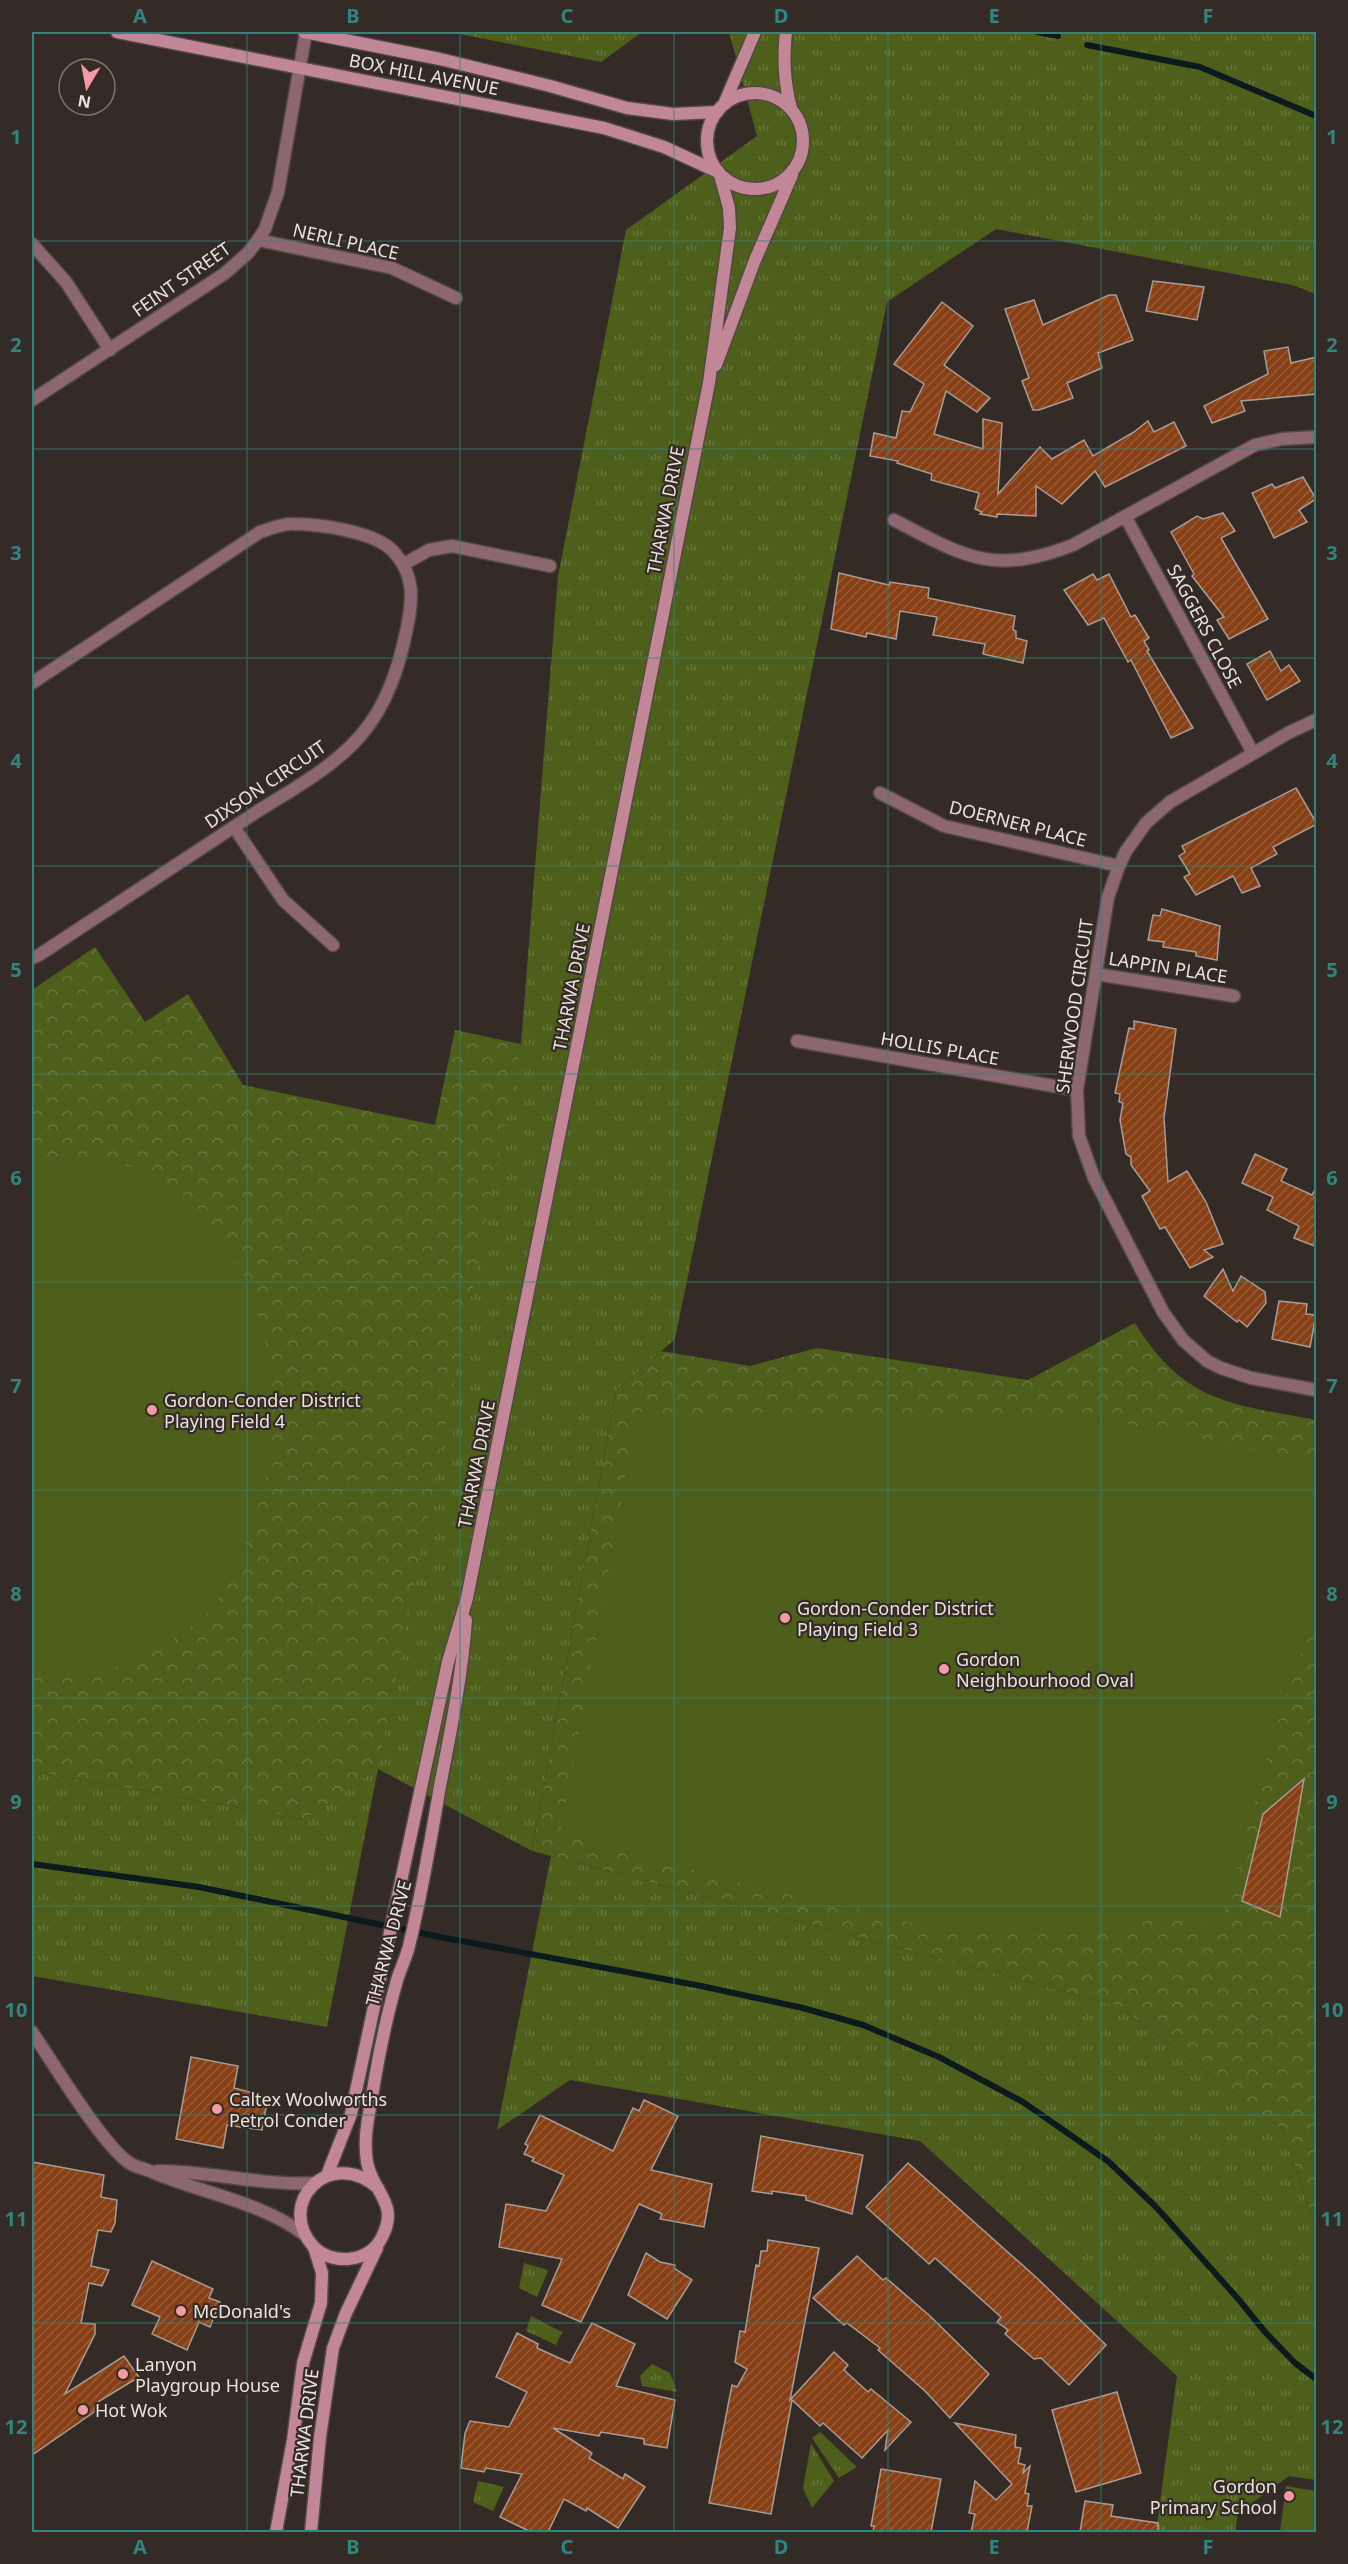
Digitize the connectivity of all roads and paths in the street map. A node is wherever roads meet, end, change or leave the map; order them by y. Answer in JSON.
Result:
{"nodes":[{"id":1,"x":117,"y":32,"type":"edge"},
{"id":2,"x":305,"y":32,"type":"edge"},
{"id":3,"x":755,"y":32,"type":"edge"},
{"id":4,"x":786,"y":32,"type":"edge"},
{"id":5,"x":300,"y":67,"type":"junction"},
{"id":6,"x":791,"y":108,"type":"junction"},
{"id":7,"x":720,"y":109,"type":"junction"},
{"id":8,"x":794,"y":170,"type":"junction"},
{"id":9,"x":719,"y":173,"type":"junction"},
{"id":10,"x":258,"y":240,"type":"junction"},
{"id":11,"x":32,"y":244,"type":"edge"},
{"id":12,"x":456,"y":298,"type":"dead end"},
{"id":13,"x":110,"y":350,"type":"junction"},
{"id":14,"x":709,"y":383,"type":"junction"},
{"id":15,"x":32,"y":400,"type":"edge"},
{"id":16,"x":1317,"y":437,"type":"edge"},
{"id":17,"x":1125,"y":516,"type":"junction"},
{"id":18,"x":894,"y":520,"type":"dead end"},
{"id":19,"x":404,"y":564,"type":"junction"},
{"id":20,"x":550,"y":566,"type":"dead end"},
{"id":21,"x":32,"y":683,"type":"edge"},
{"id":22,"x":1317,"y":720,"type":"edge"},
{"id":23,"x":1253,"y":753,"type":"junction"},
{"id":24,"x":880,"y":793,"type":"dead end"},
{"id":25,"x":234,"y":827,"type":"junction"},
{"id":26,"x":1119,"y":866,"type":"junction"},
{"id":27,"x":333,"y":945,"type":"dead end"},
{"id":28,"x":32,"y":958,"type":"edge"},
{"id":29,"x":1096,"y":974,"type":"junction"},
{"id":30,"x":1234,"y":996,"type":"dead end"},
{"id":31,"x":797,"y":1041,"type":"dead end"},
{"id":32,"x":1077,"y":1090,"type":"junction"},
{"id":33,"x":1317,"y":1390,"type":"edge"},
{"id":34,"x":468,"y":1598,"type":"junction"},
{"id":35,"x":32,"y":2032,"type":"edge"},
{"id":36,"x":151,"y":2171,"type":"junction"},
{"id":37,"x":327,"y":2175,"type":"junction"},
{"id":38,"x":315,"y":2183,"type":"junction"},
{"id":39,"x":378,"y":2188,"type":"junction"},
{"id":40,"x":305,"y":2235,"type":"junction"},
{"id":41,"x":381,"y":2241,"type":"junction"},
{"id":42,"x":314,"y":2247,"type":"junction"},
{"id":43,"x":276,"y":2532,"type":"edge"},
{"id":44,"x":311,"y":2532,"type":"edge"}],
"edges":[{"from":1,"to":5,"type":"main road","name":"BOX HILL AVENUE"},
{"from":2,"to":5,"type":"street","name":"FEINT STREET"},
{"from":2,"to":7,"type":"main road","name":"BOX HILL AVENUE"},
{"from":3,"to":7,"type":"main road"},
{"from":4,"to":6,"type":"main road"},
{"from":5,"to":9,"type":"main road","name":"BOX HILL AVENUE"},
{"from":5,"to":10,"type":"street","name":"FEINT STREET"},
{"from":6,"to":7,"type":"main road"},
{"from":6,"to":8,"type":"main road"},
{"from":7,"to":9,"type":"main road"},
{"from":8,"to":9,"type":"main road"},
{"from":8,"to":14,"type":"main road","name":"THARWA DRIVE"},
{"from":9,"to":14,"type":"main road","name":"THARWA DRIVE"},
{"from":10,"to":12,"type":"street","name":"NERLI PLACE"},
{"from":10,"to":13,"type":"street","name":"FEINT STREET"},
{"from":11,"to":13,"type":"street"},
{"from":13,"to":15,"type":"street","name":"FEINT STREET"},
{"from":14,"to":34,"type":"main road","name":"THARWA DRIVE"},
{"from":16,"to":17,"type":"street"},
{"from":17,"to":18,"type":"street"},
{"from":17,"to":23,"type":"street","name":"SAGGERS CLOSE"},
{"from":19,"to":20,"type":"street"},
{"from":19,"to":21,"type":"street"},
{"from":19,"to":25,"type":"street","name":"DIXSON CIRCUIT"},
{"from":22,"to":23,"type":"street","name":"SHERWOOD CIRCUIT"},
{"from":23,"to":26,"type":"street","name":"SHERWOOD CIRCUIT"},
{"from":24,"to":26,"type":"street","name":"DOERNER PLACE"},
{"from":25,"to":27,"type":"street"},
{"from":25,"to":28,"type":"street","name":"DIXSON CIRCUIT"},
{"from":26,"to":29,"type":"street","name":"SHERWOOD CIRCUIT"},
{"from":29,"to":30,"type":"street","name":"LAPPIN PLACE"},
{"from":29,"to":32,"type":"street","name":"SHERWOOD CIRCUIT"},
{"from":31,"to":32,"type":"street","name":"HOLLIS PLACE"},
{"from":32,"to":33,"type":"street","name":"SHERWOOD CIRCUIT"},
{"from":34,"to":37,"type":"main road","name":"THARWA DRIVE"},
{"from":34,"to":39,"type":"main road","name":"THARWA DRIVE"},
{"from":35,"to":36,"type":"street"},
{"from":36,"to":38,"type":"street"},
{"from":36,"to":40,"type":"street"},
{"from":37,"to":38,"type":"main road"},
{"from":37,"to":39,"type":"main road"},
{"from":38,"to":40,"type":"main road"},
{"from":39,"to":41,"type":"main road"},
{"from":40,"to":42,"type":"main road"},
{"from":41,"to":42,"type":"main road"},
{"from":41,"to":44,"type":"main road","name":"THARWA DRIVE"},
{"from":42,"to":43,"type":"main road","name":"THARWA DRIVE"}]}
